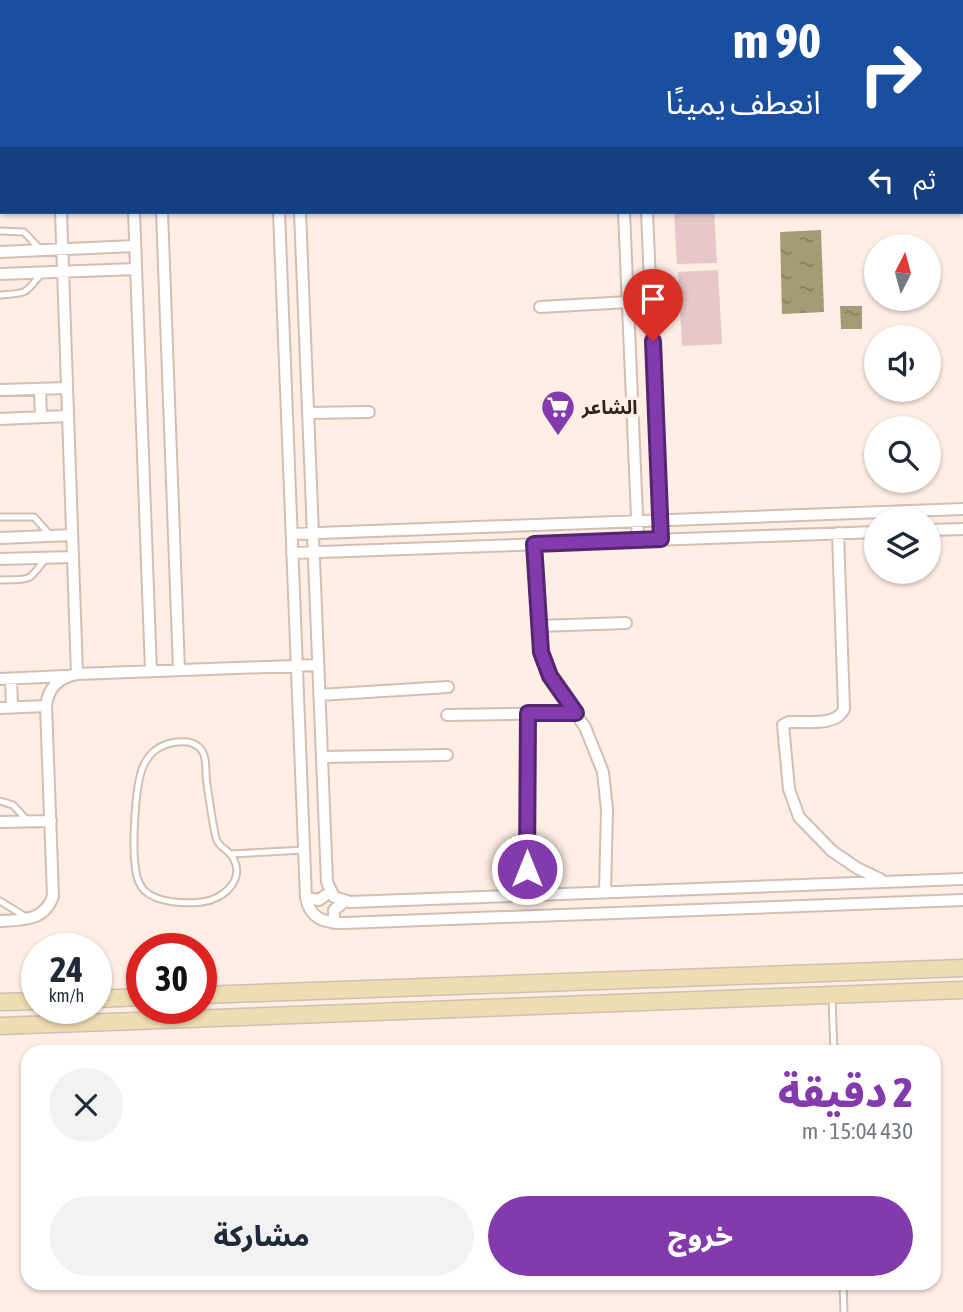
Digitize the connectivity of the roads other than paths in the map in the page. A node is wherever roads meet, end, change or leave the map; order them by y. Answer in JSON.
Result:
{"nodes":[{"id":1,"x":61,"y":214,"type":"edge"},
{"id":2,"x":134,"y":214,"type":"edge"},
{"id":3,"x":162,"y":214,"type":"edge"},
{"id":4,"x":279,"y":214,"type":"edge"},
{"id":5,"x":300,"y":214,"type":"edge"},
{"id":6,"x":624,"y":214,"type":"edge"},
{"id":7,"x":647,"y":214,"type":"edge"},
{"id":8,"x":0,"y":231,"type":"edge"},
{"id":9,"x":135,"y":246,"type":"junction"},
{"id":10,"x":62,"y":249,"type":"junction"},
{"id":11,"x":41,"y":250,"type":"junction"},
{"id":12,"x":0,"y":252,"type":"edge"},
{"id":13,"x":136,"y":268,"type":"junction"},
{"id":14,"x":63,"y":272,"type":"junction"},
{"id":15,"x":43,"y":273,"type":"junction"},
{"id":16,"x":0,"y":274,"type":"edge"},
{"id":17,"x":0,"y":295,"type":"edge"},
{"id":18,"x":628,"y":302,"type":"junction"},
{"id":19,"x":540,"y":307,"type":"dead end"},
{"id":20,"x":67,"y":388,"type":"junction"},
{"id":21,"x":40,"y":389,"type":"junction"},
{"id":22,"x":0,"y":390,"type":"edge"},
{"id":23,"x":369,"y":412,"type":"dead end"},
{"id":24,"x":308,"y":413,"type":"junction"},
{"id":25,"x":68,"y":416,"type":"junction"},
{"id":26,"x":41,"y":417,"type":"junction"},
{"id":27,"x":0,"y":419,"type":"edge"},
{"id":28,"x":963,"y":509,"type":"edge"},
{"id":29,"x":0,"y":517,"type":"edge"},
{"id":30,"x":660,"y":521,"type":"junction"},
{"id":31,"x":638,"y":522,"type":"junction"},
{"id":32,"x":963,"y":529,"type":"edge"},
{"id":33,"x":941,"y":530,"type":"edge"},
{"id":34,"x":864,"y":532,"type":"edge"},
{"id":35,"x":313,"y":533,"type":"junction"},
{"id":36,"x":838,"y":533,"type":"junction"},
{"id":37,"x":292,"y":534,"type":"junction"},
{"id":38,"x":72,"y":535,"type":"junction"},
{"id":39,"x":51,"y":536,"type":"junction"},
{"id":40,"x":0,"y":538,"type":"edge"},
{"id":41,"x":661,"y":539,"type":"junction"},
{"id":42,"x":638,"y":540,"type":"junction"},
{"id":43,"x":534,"y":544,"type":"junction"},
{"id":44,"x":314,"y":552,"type":"junction"},
{"id":45,"x":292,"y":553,"type":"junction"},
{"id":46,"x":73,"y":556,"type":"junction"},
{"id":47,"x":47,"y":557,"type":"junction"},
{"id":48,"x":0,"y":559,"type":"edge"},
{"id":49,"x":0,"y":580,"type":"edge"},
{"id":50,"x":626,"y":623,"type":"dead end"},
{"id":51,"x":538,"y":626,"type":"junction"},
{"id":52,"x":318,"y":665,"type":"junction"},
{"id":53,"x":297,"y":666,"type":"junction"},
{"id":54,"x":179,"y":670,"type":"junction"},
{"id":55,"x":151,"y":671,"type":"junction"},
{"id":56,"x":72,"y":675,"type":"junction"},
{"id":57,"x":5,"y":679,"type":"edge"},
{"id":58,"x":448,"y":687,"type":"dead end"},
{"id":59,"x":320,"y":695,"type":"junction"},
{"id":60,"x":46,"y":706,"type":"junction"},
{"id":61,"x":6,"y":708,"type":"edge"},
{"id":62,"x":528,"y":713,"type":"junction"},
{"id":63,"x":576,"y":713,"type":"junction"},
{"id":64,"x":447,"y":715,"type":"dead end"},
{"id":65,"x":447,"y":755,"type":"dead end"},
{"id":66,"x":322,"y":757,"type":"junction"},
{"id":67,"x":0,"y":801,"type":"edge"},
{"id":68,"x":28,"y":821,"type":"junction"},
{"id":69,"x":51,"y":821,"type":"junction"},
{"id":70,"x":0,"y":822,"type":"edge"},
{"id":71,"x":304,"y":850,"type":"junction"},
{"id":72,"x":230,"y":854,"type":"junction"},
{"id":73,"x":963,"y":879,"type":"edge"},
{"id":74,"x":886,"y":882,"type":"junction"},
{"id":75,"x":330,"y":892,"type":"junction"},
{"id":76,"x":605,"y":892,"type":"junction"},
{"id":77,"x":526,"y":895,"type":"junction"},
{"id":78,"x":306,"y":898,"type":"junction"},
{"id":79,"x":963,"y":900,"type":"edge"},
{"id":80,"x":0,"y":901,"type":"edge"},
{"id":81,"x":344,"y":902,"type":"junction"},
{"id":82,"x":29,"y":919,"type":"junction"},
{"id":83,"x":0,"y":921,"type":"edge"},
{"id":84,"x":334,"y":923,"type":"junction"},
{"id":85,"x":963,"y":968,"type":"edge"},
{"id":86,"x":963,"y":990,"type":"edge"},
{"id":87,"x":217,"y":994,"type":"edge"},
{"id":88,"x":831,"y":995,"type":"junction"},
{"id":89,"x":21,"y":1001,"type":"edge"},
{"id":90,"x":0,"y":1002,"type":"edge"},
{"id":91,"x":0,"y":1026,"type":"edge"},
{"id":92,"x":834,"y":1045,"type":"edge"},
{"id":93,"x":843,"y":1290,"type":"edge"},
{"id":94,"x":844,"y":1312,"type":"edge"}],
"edges":[{"from":1,"to":10,"type":"street"},
{"from":2,"to":9,"type":"street"},
{"from":3,"to":54,"type":"street"},
{"from":4,"to":37,"type":"street"},
{"from":5,"to":24,"type":"street"},
{"from":6,"to":18,"type":"street"},
{"from":7,"to":30,"type":"street"},
{"from":8,"to":11,"type":"lane"},
{"from":9,"to":10,"type":"street"},
{"from":9,"to":13,"type":"street"},
{"from":10,"to":11,"type":"street"},
{"from":10,"to":14,"type":"street"},
{"from":11,"to":12,"type":"street"},
{"from":13,"to":14,"type":"street"},
{"from":13,"to":55,"type":"street"},
{"from":14,"to":15,"type":"street"},
{"from":14,"to":20,"type":"street"},
{"from":15,"to":16,"type":"street"},
{"from":15,"to":17,"type":"lane"},
{"from":18,"to":19,"type":"street"},
{"from":18,"to":31,"type":"street"},
{"from":20,"to":21,"type":"street"},
{"from":20,"to":25,"type":"street"},
{"from":21,"to":22,"type":"street"},
{"from":21,"to":26,"type":"street"},
{"from":23,"to":24,"type":"street"},
{"from":24,"to":35,"type":"street"},
{"from":25,"to":26,"type":"street"},
{"from":25,"to":38,"type":"street"},
{"from":26,"to":27,"type":"street"},
{"from":28,"to":30,"type":"street"},
{"from":29,"to":39,"type":"lane"},
{"from":30,"to":31,"type":"street"},
{"from":30,"to":41,"type":"street"},
{"from":31,"to":35,"type":"street"},
{"from":31,"to":42,"type":"street"},
{"from":32,"to":33,"type":"street"},
{"from":34,"to":36,"type":"street"},
{"from":35,"to":37,"type":"street"},
{"from":35,"to":44,"type":"street"},
{"from":36,"to":41,"type":"street"},
{"from":36,"to":74,"type":"street"},
{"from":37,"to":45,"type":"street"},
{"from":38,"to":39,"type":"street"},
{"from":38,"to":46,"type":"street"},
{"from":39,"to":40,"type":"street"},
{"from":41,"to":42,"type":"street"},
{"from":42,"to":43,"type":"street"},
{"from":43,"to":44,"type":"street"},
{"from":43,"to":51,"type":"street"},
{"from":44,"to":45,"type":"street"},
{"from":44,"to":52,"type":"street"},
{"from":45,"to":53,"type":"street"},
{"from":46,"to":47,"type":"street"},
{"from":46,"to":56,"type":"street"},
{"from":47,"to":48,"type":"street"},
{"from":47,"to":49,"type":"lane"},
{"from":50,"to":51,"type":"street"},
{"from":51,"to":63,"type":"street"},
{"from":52,"to":53,"type":"street"},
{"from":52,"to":59,"type":"street"},
{"from":53,"to":54,"type":"street"},
{"from":53,"to":71,"type":"street"},
{"from":54,"to":55,"type":"street"},
{"from":55,"to":56,"type":"street"},
{"from":56,"to":57,"type":"street"},
{"from":56,"to":60,"type":"street"},
{"from":57,"to":61,"type":"street"},
{"from":58,"to":59,"type":"street"},
{"from":59,"to":66,"type":"street"},
{"from":60,"to":61,"type":"street"},
{"from":60,"to":69,"type":"street"},
{"from":62,"to":63,"type":"street"},
{"from":62,"to":64,"type":"street"},
{"from":62,"to":77,"type":"street"},
{"from":63,"to":76,"type":"street"},
{"from":65,"to":66,"type":"street"},
{"from":66,"to":75,"type":"street"},
{"from":67,"to":68,"type":"lane"},
{"from":68,"to":69,"type":"street"},
{"from":68,"to":70,"type":"street"},
{"from":69,"to":82,"type":"street"},
{"from":71,"to":72,"type":"lane"},
{"from":71,"to":78,"type":"street"},
{"from":72,"to":72,"type":"lane"},
{"from":73,"to":74,"type":"street"},
{"from":74,"to":76,"type":"street"},
{"from":75,"to":78,"type":"street"},
{"from":75,"to":81,"type":"street"},
{"from":76,"to":77,"type":"street"},
{"from":77,"to":81,"type":"street"},
{"from":78,"to":84,"type":"street"},
{"from":79,"to":84,"type":"street"},
{"from":80,"to":82,"type":"lane"},
{"from":81,"to":84,"type":"street"},
{"from":82,"to":83,"type":"street"},
{"from":85,"to":87,"type":"street"},
{"from":86,"to":88,"type":"street"},
{"from":88,"to":91,"type":"street"},
{"from":88,"to":92,"type":"lane"},
{"from":89,"to":90,"type":"street"},
{"from":93,"to":94,"type":"lane"}]}
